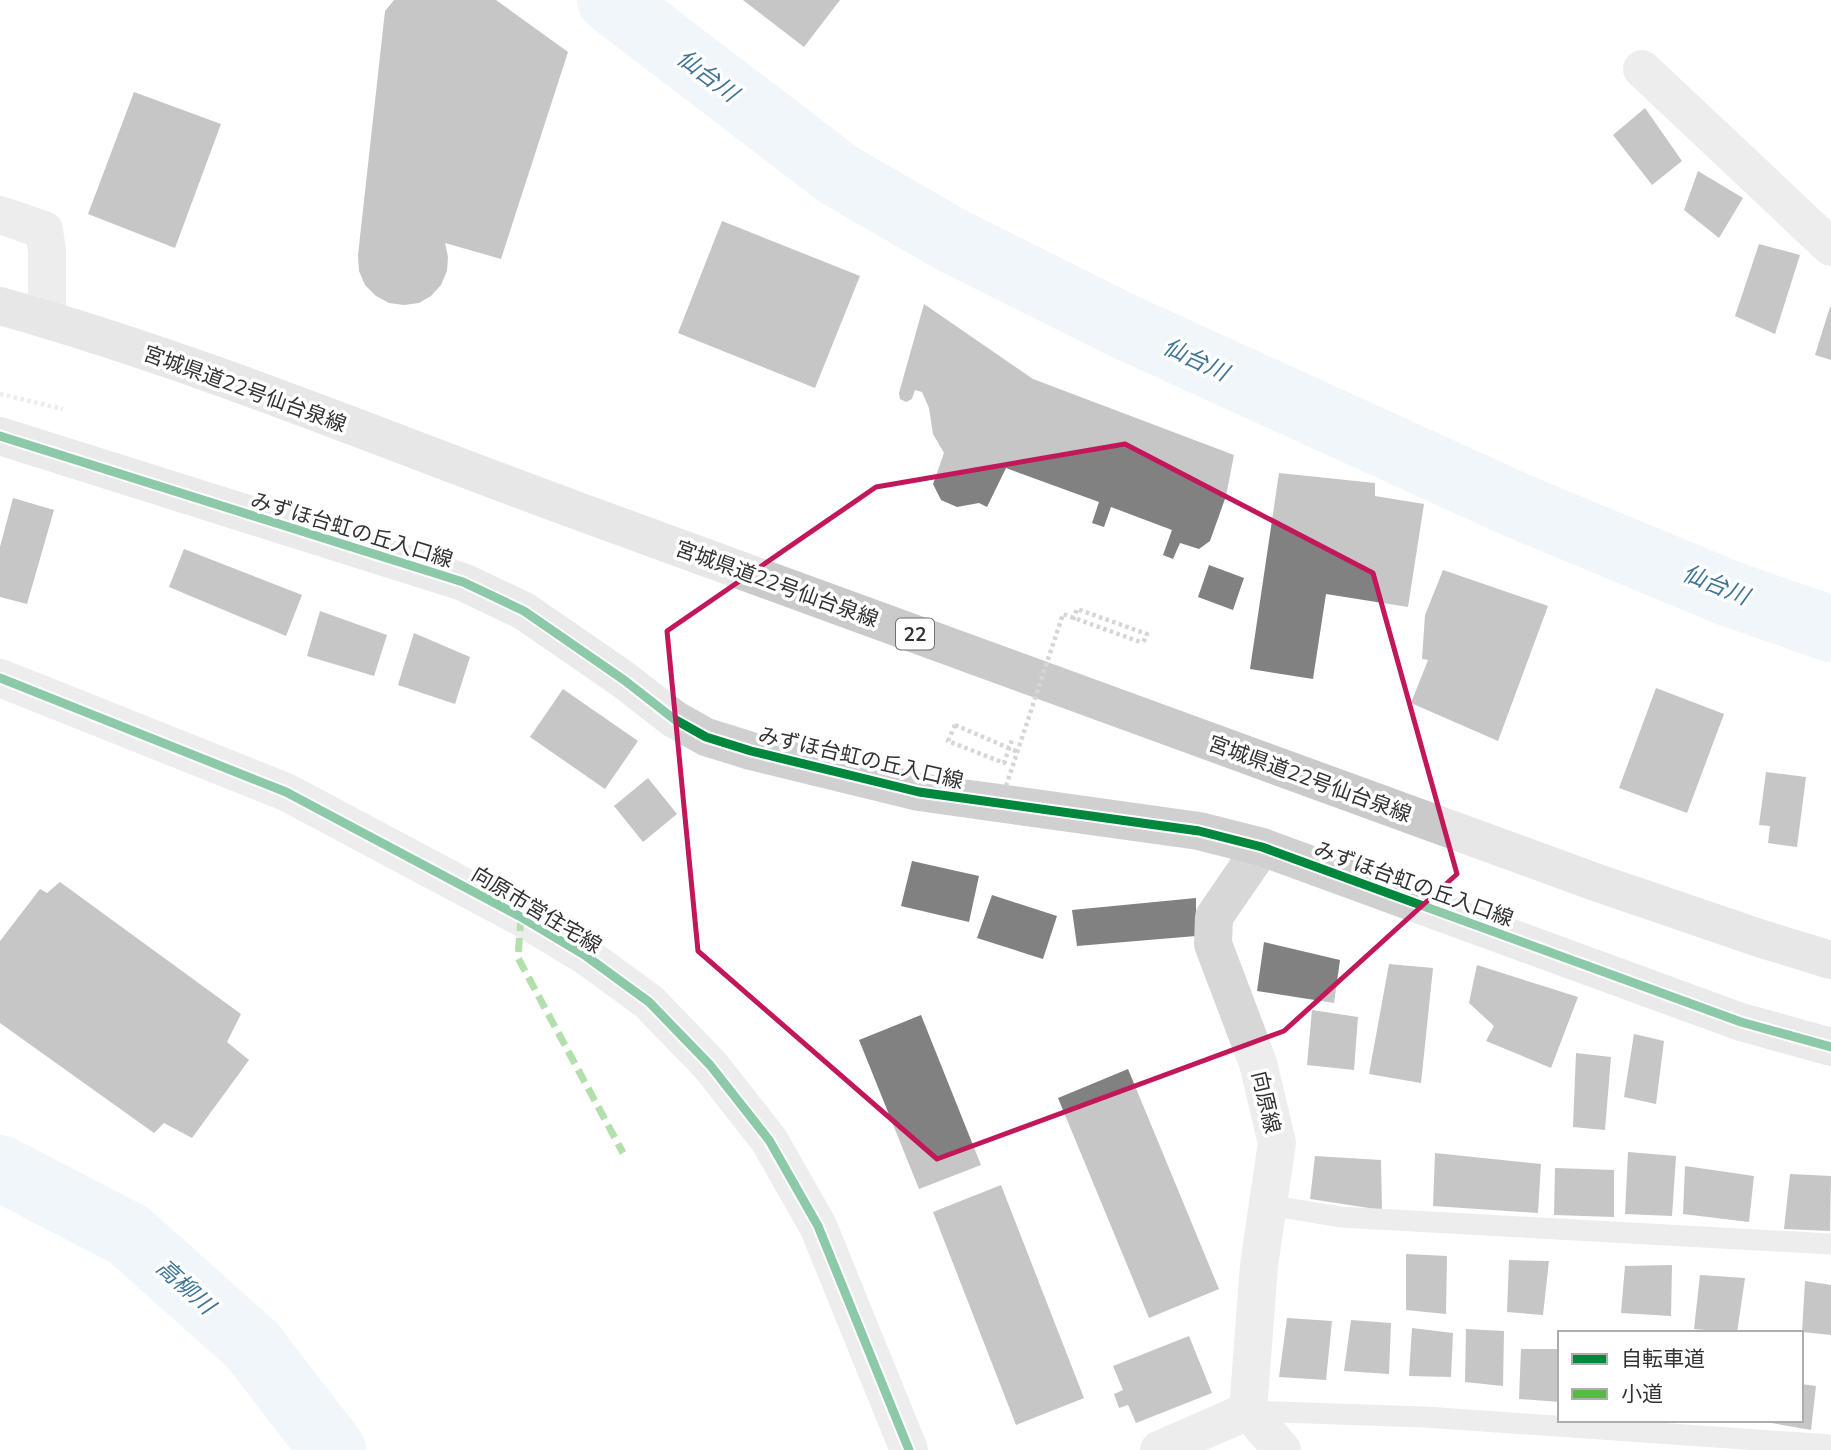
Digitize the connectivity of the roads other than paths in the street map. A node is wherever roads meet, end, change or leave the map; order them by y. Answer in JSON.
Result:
{"nodes":[{"id":1,"x":1642,"y":69,"type":"dead end"},
{"id":2,"x":0,"y":215,"type":"edge"},
{"id":3,"x":1831,"y":247,"type":"edge"},
{"id":4,"x":0,"y":306,"type":"edge"},
{"id":5,"x":47,"y":319,"type":"junction"},
{"id":6,"x":0,"y":436,"type":"edge"},
{"id":7,"x":0,"y":678,"type":"edge"},
{"id":8,"x":1262,"y":847,"type":"junction"},
{"id":9,"x":1831,"y":960,"type":"edge"},
{"id":10,"x":1831,"y":1047,"type":"edge"},
{"id":11,"x":1269,"y":1205,"type":"junction"},
{"id":12,"x":1831,"y":1244,"type":"edge"},
{"id":13,"x":1248,"y":1411,"type":"junction"},
{"id":14,"x":1831,"y":1445,"type":"edge"},
{"id":15,"x":909,"y":1450,"type":"edge"},
{"id":16,"x":1159,"y":1450,"type":"edge"},
{"id":17,"x":1282,"y":1450,"type":"edge"}],
"edges":[{"from":1,"to":3,"type":"street"},
{"from":2,"to":5,"type":"street"},
{"from":4,"to":5,"type":"main road","name":"宮城県道22号仙台泉線","number":"22"},
{"from":5,"to":9,"type":"main road","name":"宮城県道22号仙台泉線","number":"22"},
{"from":6,"to":8,"type":"street","name":"みずほ台虹の丘入口線"},
{"from":7,"to":15,"type":"street","name":"向原市営住宅線"},
{"from":8,"to":10,"type":"street","name":"みずほ台虹の丘入口線"},
{"from":8,"to":11,"type":"street","name":"向原線"},
{"from":11,"to":12,"type":"lane"},
{"from":11,"to":13,"type":"street","name":"向原線"},
{"from":13,"to":14,"type":"lane"},
{"from":13,"to":16,"type":"street"},
{"from":13,"to":17,"type":"street"}]}
